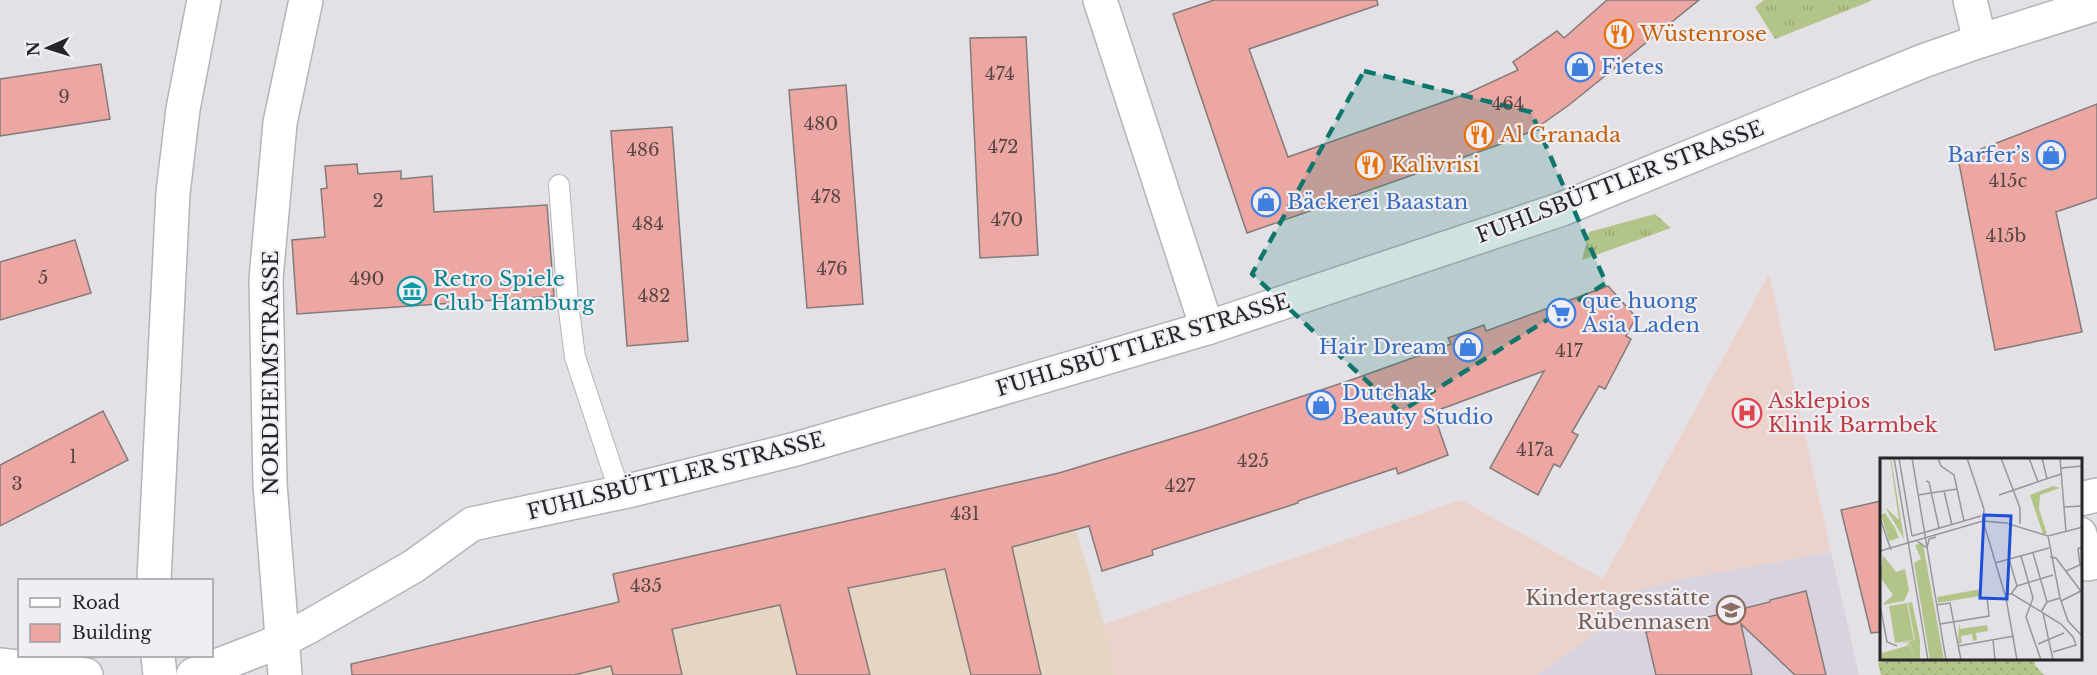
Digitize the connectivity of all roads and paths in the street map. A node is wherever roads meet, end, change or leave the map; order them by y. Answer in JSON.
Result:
{"nodes":[{"id":1,"x":204,"y":0,"type":"edge"},
{"id":2,"x":306,"y":0,"type":"edge"},
{"id":3,"x":1100,"y":0,"type":"edge"},
{"id":4,"x":1970,"y":0,"type":"edge"},
{"id":5,"x":2097,"y":4,"type":"edge"},
{"id":6,"x":1980,"y":41,"type":"junction"},
{"id":7,"x":559,"y":185,"type":"dead end"},
{"id":8,"x":1207,"y":328,"type":"junction"},
{"id":9,"x":620,"y":493,"type":"junction"},
{"id":10,"x":2097,"y":495,"type":"edge"},
{"id":11,"x":2082,"y":499,"type":"edge"},
{"id":12,"x":2082,"y":543,"type":"edge"},
{"id":13,"x":2097,"y":562,"type":"edge"},
{"id":14,"x":154,"y":579,"type":"edge"},
{"id":15,"x":281,"y":641,"type":"junction"},
{"id":16,"x":158,"y":657,"type":"edge"},
{"id":17,"x":0,"y":665,"type":"edge"},
{"id":18,"x":86,"y":675,"type":"edge"},
{"id":19,"x":160,"y":675,"type":"edge"},
{"id":20,"x":193,"y":675,"type":"edge"},
{"id":21,"x":285,"y":675,"type":"edge"}],
"edges":[{"from":1,"to":14,"type":"main road"},
{"from":2,"to":15,"type":"main road","name":"NORDHEIMSTRASSE"},
{"from":3,"to":8,"type":"main road"},
{"from":4,"to":6,"type":"main road"},
{"from":5,"to":6,"type":"main road","name":"FUHLSBÜTTLER STRASSE"},
{"from":6,"to":8,"type":"main road","name":"FUHLSBÜTTLER STRASSE"},
{"from":7,"to":9,"type":"lane"},
{"from":8,"to":9,"type":"main road","name":"FUHLSBÜTTLER STRASSE"},
{"from":9,"to":15,"type":"main road","name":"FUHLSBÜTTLER STRASSE"},
{"from":10,"to":11,"type":"main road"},
{"from":12,"to":13,"type":"main road"},
{"from":15,"to":20,"type":"main road","name":"FUHLSBÜTTLER STRASSE"},
{"from":15,"to":21,"type":"main road","name":"NORDHEIMSTRASSE"},
{"from":16,"to":19,"type":"main road"},
{"from":17,"to":18,"type":"main road"}]}
